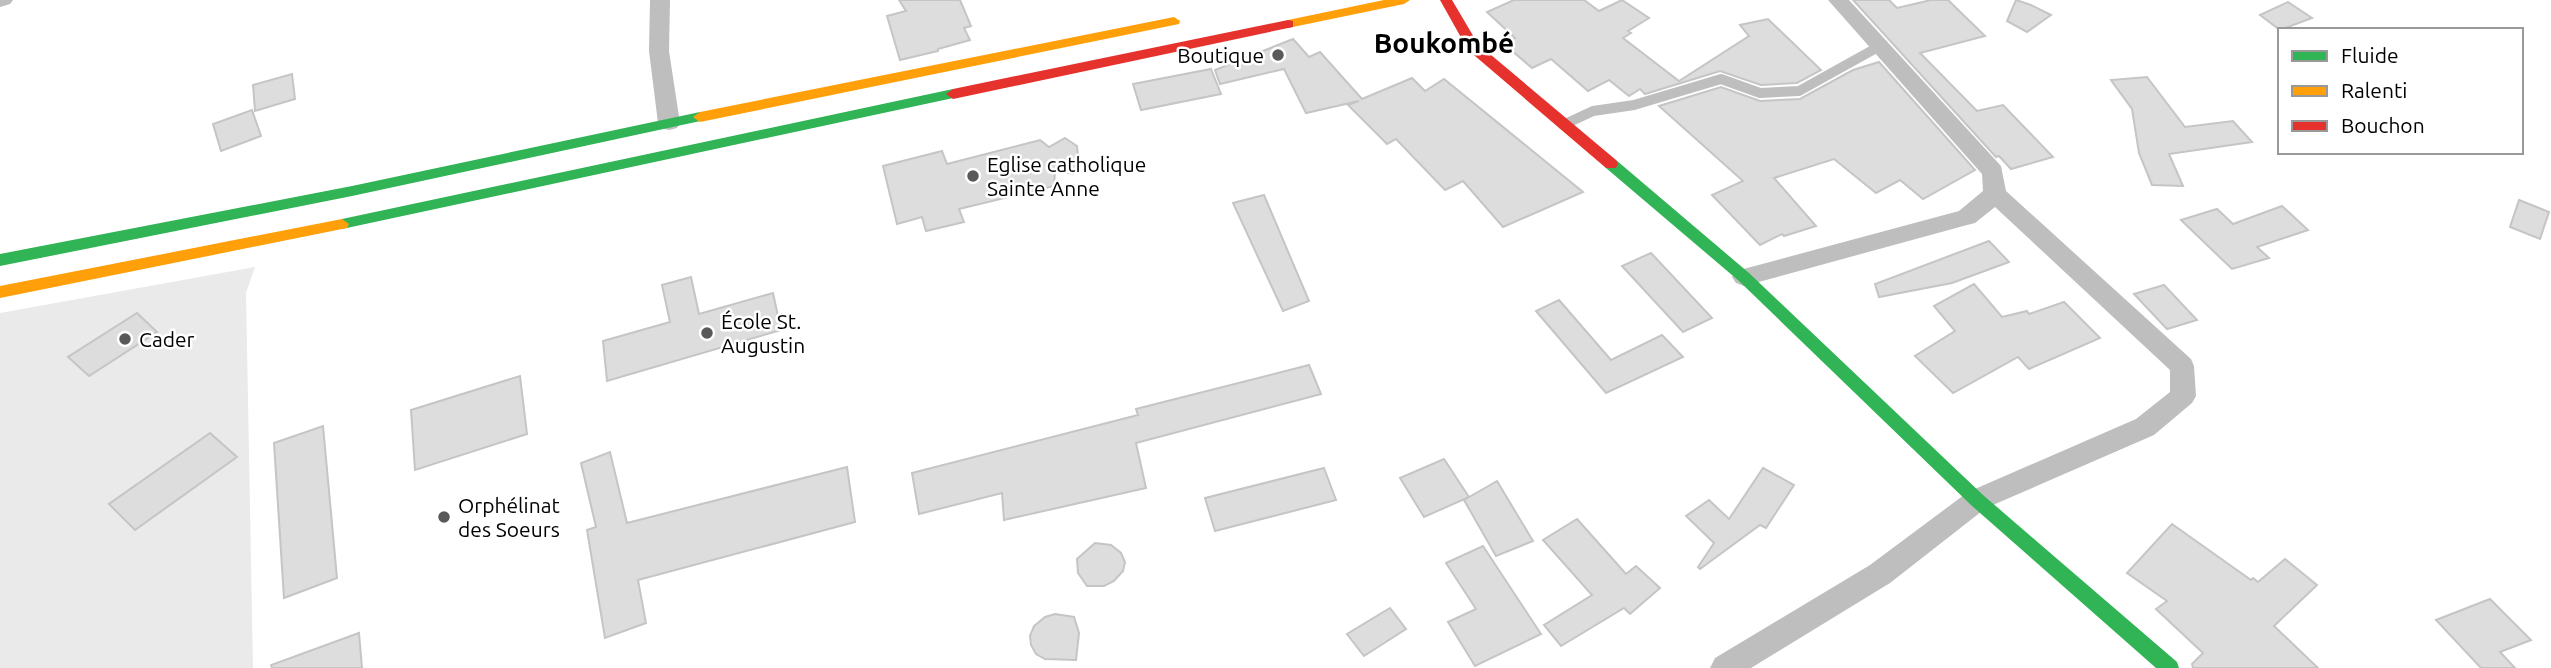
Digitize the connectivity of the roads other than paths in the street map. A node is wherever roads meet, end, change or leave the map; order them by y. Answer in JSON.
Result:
{"nodes":[{"id":1,"x":660,"y":0,"type":"edge"},
{"id":2,"x":1404,"y":0,"type":"edge"},
{"id":3,"x":1446,"y":0,"type":"edge"},
{"id":4,"x":1838,"y":0,"type":"edge"},
{"id":5,"x":1188,"y":18,"type":"dead end"},
{"id":6,"x":1880,"y":46,"type":"junction"},
{"id":7,"x":669,"y":123,"type":"junction"},
{"id":8,"x":1563,"y":125,"type":"junction"},
{"id":9,"x":1995,"y":194,"type":"junction"},
{"id":10,"x":0,"y":260,"type":"edge"},
{"id":11,"x":1744,"y":277,"type":"junction"},
{"id":12,"x":0,"y":292,"type":"edge"},
{"id":13,"x":1977,"y":500,"type":"junction"},
{"id":14,"x":1725,"y":668,"type":"edge"},
{"id":15,"x":2170,"y":668,"type":"edge"}],
"edges":[{"from":1,"to":7,"type":"street"},
{"from":2,"to":12,"type":"main road"},
{"from":3,"to":8,"type":"main road"},
{"from":4,"to":6,"type":"street"},
{"from":5,"to":7,"type":"main road"},
{"from":6,"to":8,"type":"lane"},
{"from":6,"to":9,"type":"street"},
{"from":7,"to":10,"type":"main road"},
{"from":8,"to":11,"type":"main road"},
{"from":9,"to":11,"type":"street"},
{"from":9,"to":13,"type":"street"},
{"from":11,"to":13,"type":"main road"},
{"from":13,"to":14,"type":"street"},
{"from":13,"to":15,"type":"main road"}]}
